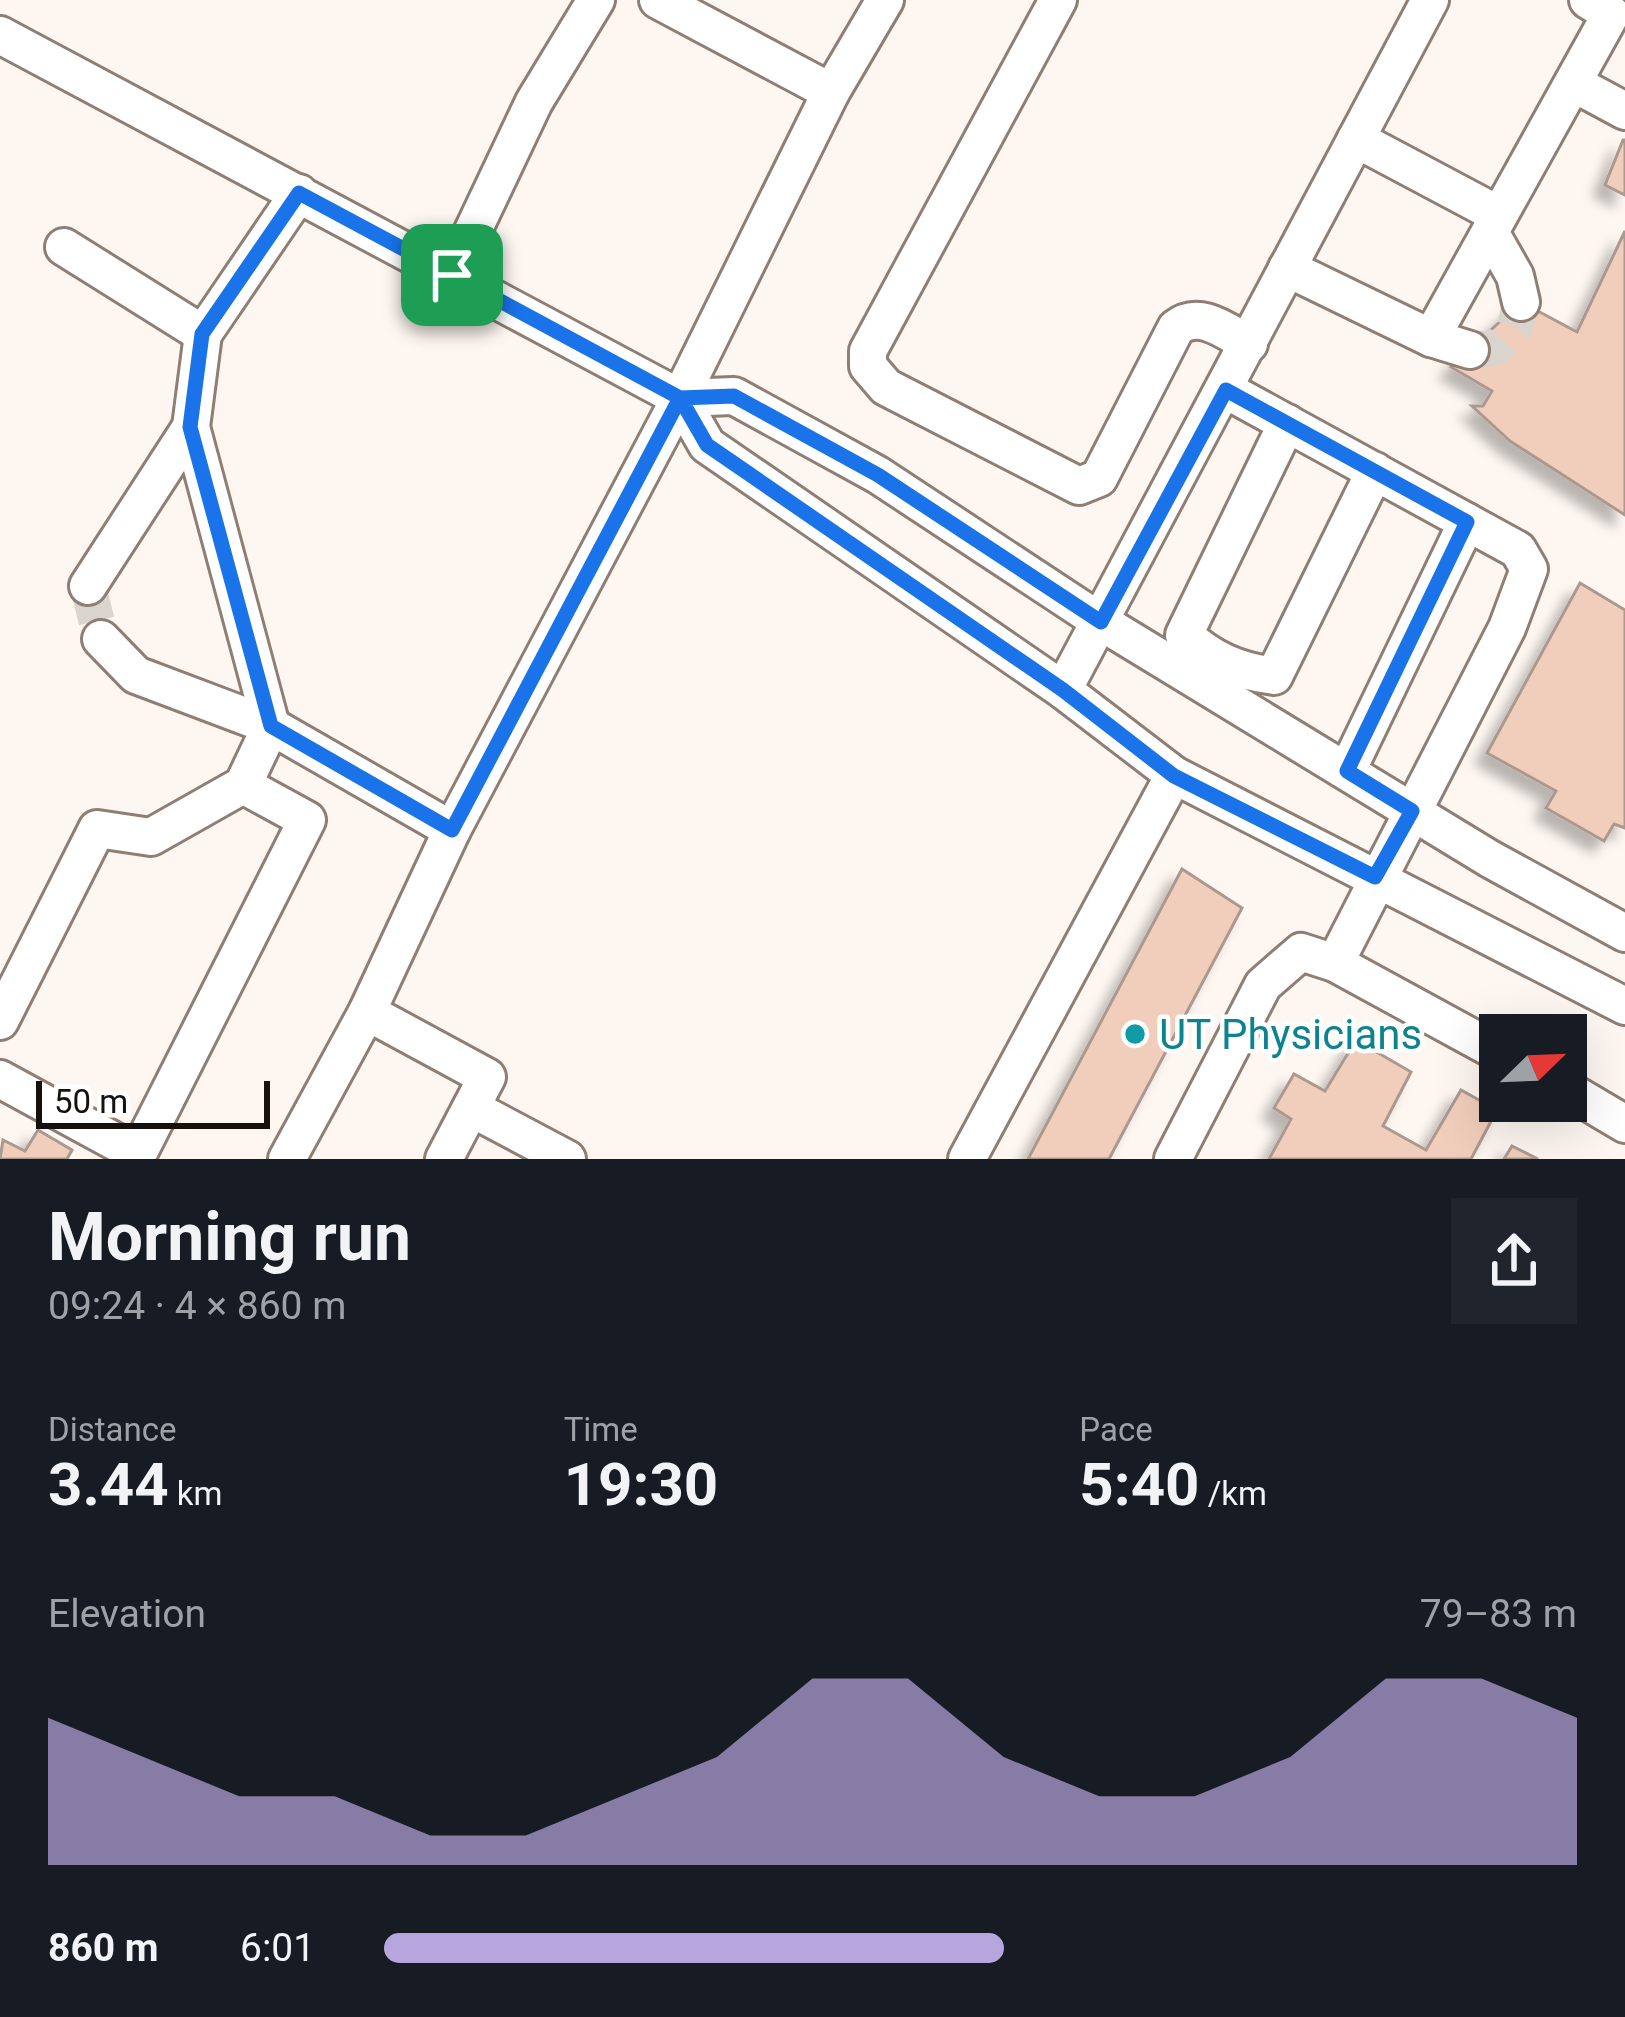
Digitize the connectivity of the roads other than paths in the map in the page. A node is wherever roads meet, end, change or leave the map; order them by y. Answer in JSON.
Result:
{"nodes":[{"id":1,"x":596,"y":0,"type":"edge"},
{"id":2,"x":658,"y":0,"type":"edge"},
{"id":3,"x":885,"y":0,"type":"edge"},
{"id":4,"x":1058,"y":0,"type":"edge"},
{"id":5,"x":1430,"y":0,"type":"edge"},
{"id":6,"x":1588,"y":0,"type":"edge"},
{"id":7,"x":0,"y":35,"type":"edge"},
{"id":8,"x":1573,"y":83,"type":"junction"},
{"id":9,"x":831,"y":92,"type":"junction"},
{"id":10,"x":1625,"y":111,"type":"edge"},
{"id":11,"x":1356,"y":139,"type":"junction"},
{"id":12,"x":299,"y":193,"type":"junction"},
{"id":13,"x":1495,"y":224,"type":"junction"},
{"id":14,"x":64,"y":247,"type":"dead end"},
{"id":15,"x":1287,"y":268,"type":"junction"},
{"id":16,"x":452,"y":275,"type":"junction"},
{"id":17,"x":1521,"y":302,"type":"dead end"},
{"id":18,"x":202,"y":334,"type":"junction"},
{"id":19,"x":1431,"y":338,"type":"junction"},
{"id":20,"x":1249,"y":344,"type":"junction"},
{"id":21,"x":1470,"y":350,"type":"dead end"},
{"id":22,"x":1226,"y":390,"type":"junction"},
{"id":23,"x":680,"y":398,"type":"junction"},
{"id":24,"x":1287,"y":423,"type":"junction"},
{"id":25,"x":190,"y":427,"type":"junction"},
{"id":26,"x":1375,"y":471,"type":"junction"},
{"id":27,"x":1467,"y":522,"type":"junction"},
{"id":28,"x":88,"y":586,"type":"dead end"},
{"id":29,"x":1101,"y":622,"type":"junction"},
{"id":30,"x":101,"y":639,"type":"tunnel mouth"},
{"id":31,"x":1063,"y":690,"type":"junction"},
{"id":32,"x":271,"y":726,"type":"junction"},
{"id":33,"x":1347,"y":771,"type":"junction"},
{"id":34,"x":1174,"y":776,"type":"junction"},
{"id":35,"x":243,"y":785,"type":"junction"},
{"id":36,"x":1412,"y":811,"type":"junction"},
{"id":37,"x":452,"y":830,"type":"junction"},
{"id":38,"x":1375,"y":877,"type":"junction"},
{"id":39,"x":1625,"y":933,"type":"edge"},
{"id":40,"x":1335,"y":963,"type":"junction"},
{"id":41,"x":1625,"y":1006,"type":"edge"},
{"id":42,"x":367,"y":1012,"type":"junction"},
{"id":43,"x":0,"y":1022,"type":"edge"},
{"id":44,"x":1479,"y":1042,"type":"edge"},
{"id":45,"x":0,"y":1079,"type":"edge"},
{"id":46,"x":1587,"y":1102,"type":"edge"},
{"id":47,"x":471,"y":1108,"type":"junction"},
{"id":48,"x":1625,"y":1124,"type":"edge"},
{"id":49,"x":287,"y":1159,"type":"edge"},
{"id":50,"x":444,"y":1159,"type":"edge"},
{"id":51,"x":566,"y":1159,"type":"edge"},
{"id":52,"x":968,"y":1159,"type":"edge"},
{"id":53,"x":1173,"y":1159,"type":"edge"}],
"edges":[{"from":1,"to":16,"type":"street"},
{"from":2,"to":9,"type":"street"},
{"from":3,"to":9,"type":"street"},
{"from":4,"to":20,"type":"street"},
{"from":5,"to":11,"type":"street"},
{"from":6,"to":8,"type":"street"},
{"from":7,"to":12,"type":"street"},
{"from":8,"to":10,"type":"street"},
{"from":8,"to":13,"type":"street"},
{"from":9,"to":23,"type":"street"},
{"from":11,"to":13,"type":"street"},
{"from":11,"to":15,"type":"street"},
{"from":12,"to":16,"type":"street"},
{"from":12,"to":18,"type":"street"},
{"from":13,"to":17,"type":"street"},
{"from":13,"to":19,"type":"street"},
{"from":14,"to":18,"type":"street"},
{"from":15,"to":19,"type":"street"},
{"from":15,"to":20,"type":"street"},
{"from":16,"to":23,"type":"street"},
{"from":18,"to":25,"type":"street"},
{"from":19,"to":21,"type":"street"},
{"from":20,"to":22,"type":"street"},
{"from":22,"to":24,"type":"street"},
{"from":22,"to":29,"type":"street"},
{"from":23,"to":29,"type":"street"},
{"from":23,"to":31,"type":"street"},
{"from":23,"to":37,"type":"street"},
{"from":24,"to":26,"type":"street"},
{"from":24,"to":26,"type":"street"},
{"from":25,"to":28,"type":"street"},
{"from":25,"to":32,"type":"street"},
{"from":26,"to":27,"type":"street"},
{"from":27,"to":33,"type":"street"},
{"from":27,"to":36,"type":"street"},
{"from":29,"to":31,"type":"street"},
{"from":29,"to":33,"type":"street"},
{"from":30,"to":32,"type":"street"},
{"from":31,"to":34,"type":"street"},
{"from":32,"to":35,"type":"street"},
{"from":32,"to":37,"type":"street"},
{"from":33,"to":36,"type":"street"},
{"from":34,"to":38,"type":"street"},
{"from":34,"to":52,"type":"street"},
{"from":35,"to":43,"type":"street"},
{"from":35,"to":45,"type":"street"},
{"from":36,"to":38,"type":"street"},
{"from":36,"to":39,"type":"street"},
{"from":37,"to":42,"type":"street"},
{"from":38,"to":40,"type":"street"},
{"from":38,"to":41,"type":"street"},
{"from":40,"to":44,"type":"street"},
{"from":40,"to":53,"type":"street"},
{"from":42,"to":47,"type":"street"},
{"from":42,"to":49,"type":"street"},
{"from":46,"to":48,"type":"street"},
{"from":47,"to":50,"type":"street"},
{"from":47,"to":51,"type":"street"}]}
